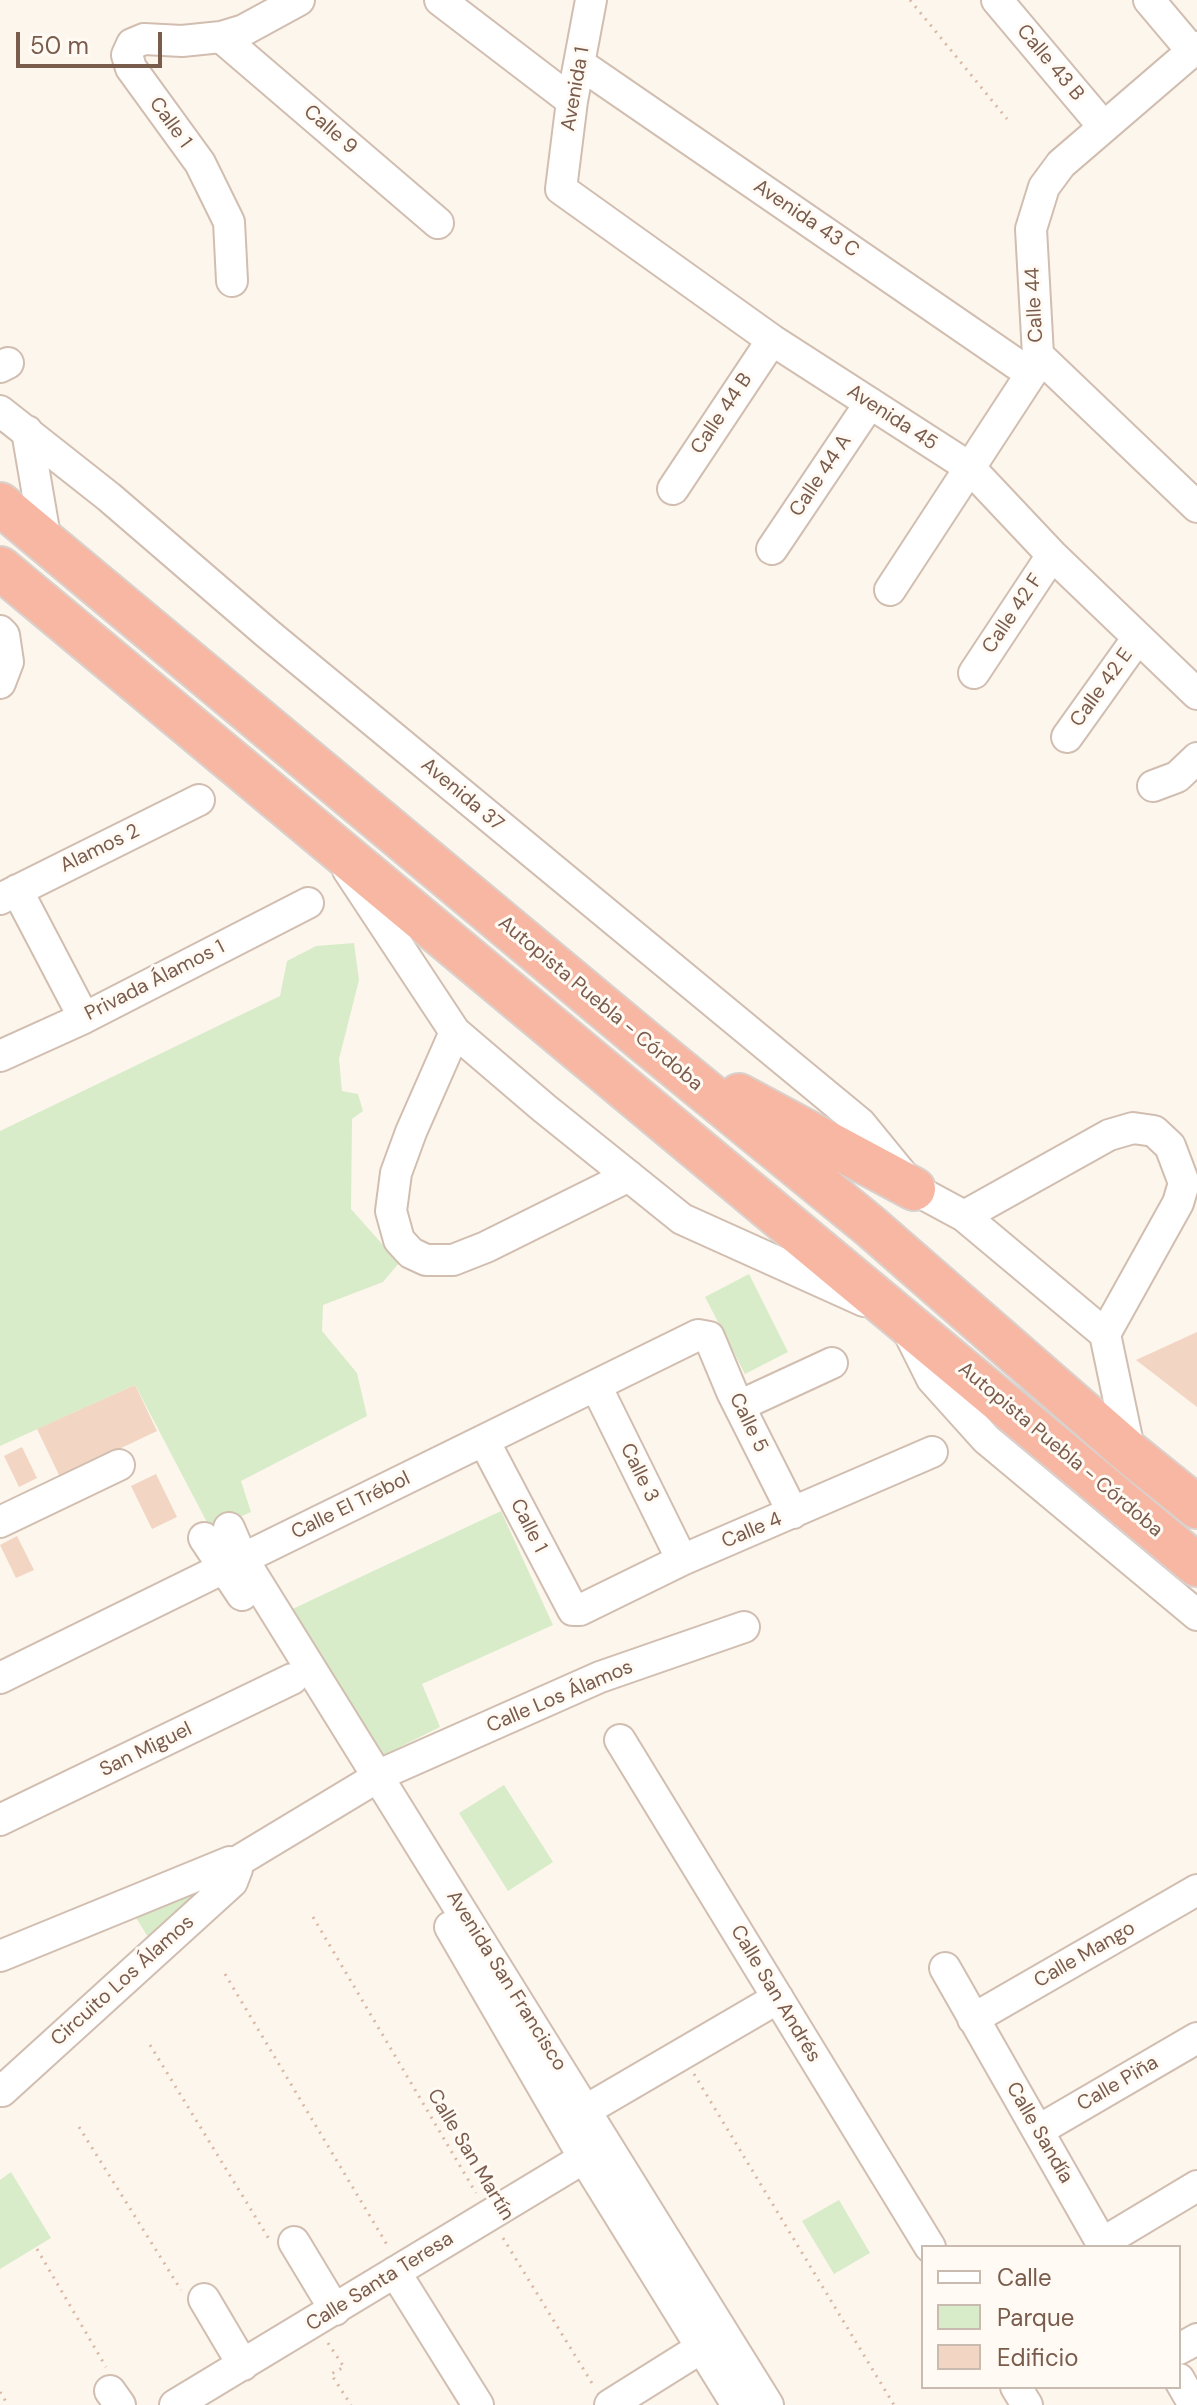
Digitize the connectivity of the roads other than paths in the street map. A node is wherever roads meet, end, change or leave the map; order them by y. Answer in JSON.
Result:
{"nodes":[{"id":1,"x":299,"y":0,"type":"edge"},
{"id":2,"x":440,"y":0,"type":"edge"},
{"id":3,"x":591,"y":0,"type":"edge"},
{"id":4,"x":997,"y":0,"type":"edge"},
{"id":5,"x":1149,"y":0,"type":"edge"},
{"id":6,"x":221,"y":37,"type":"junction"},
{"id":7,"x":1194,"y":49,"type":"edge"},
{"id":8,"x":580,"y":64,"type":"junction"},
{"id":9,"x":572,"y":101,"type":"junction"},
{"id":10,"x":1103,"y":126,"type":"junction"},
{"id":11,"x":561,"y":179,"type":"joint"},
{"id":12,"x":438,"y":223,"type":"dead end"},
{"id":13,"x":232,"y":281,"type":"dead end"},
{"id":14,"x":772,"y":340,"type":"junction"},
{"id":15,"x":1034,"y":365,"type":"junction"},
{"id":16,"x":870,"y":403,"type":"junction"},
{"id":17,"x":0,"y":411,"type":"edge"},
{"id":18,"x":27,"y":431,"type":"junction"},
{"id":19,"x":969,"y":467,"type":"junction"},
{"id":20,"x":673,"y":489,"type":"dead end"},
{"id":21,"x":0,"y":504,"type":"edge"},
{"id":22,"x":1197,"y":507,"type":"edge"},
{"id":23,"x":46,"y":542,"type":"junction"},
{"id":24,"x":772,"y":549,"type":"dead end"},
{"id":25,"x":1052,"y":555,"type":"junction"},
{"id":26,"x":0,"y":568,"type":"edge"},
{"id":27,"x":890,"y":590,"type":"dead end"},
{"id":28,"x":0,"y":631,"type":"edge"},
{"id":29,"x":1137,"y":639,"type":"junction"},
{"id":30,"x":974,"y":673,"type":"dead end"},
{"id":31,"x":0,"y":683,"type":"edge"},
{"id":32,"x":1197,"y":694,"type":"edge"},
{"id":33,"x":1067,"y":737,"type":"dead end"},
{"id":34,"x":1197,"y":758,"type":"edge"},
{"id":35,"x":1153,"y":786,"type":"dead end"},
{"id":36,"x":199,"y":800,"type":"dead end"},
{"id":37,"x":329,"y":842,"type":"junction"},
{"id":38,"x":9,"y":894,"type":"edge"},
{"id":39,"x":308,"y":903,"type":"dead end"},
{"id":40,"x":84,"y":1018,"type":"junction"},
{"id":41,"x":455,"y":1032,"type":"junction"},
{"id":42,"x":644,"y":1041,"type":"junction"},
{"id":43,"x":0,"y":1056,"type":"edge"},
{"id":44,"x":629,"y":1176,"type":"junction"},
{"id":45,"x":914,"y":1189,"type":"junction"},
{"id":46,"x":964,"y":1216,"type":"junction"},
{"id":47,"x":902,"y":1318,"type":"junction"},
{"id":48,"x":703,"y":1334,"type":"joint"},
{"id":49,"x":1105,"y":1334,"type":"junction"},
{"id":50,"x":832,"y":1363,"type":"dead end"},
{"id":51,"x":596,"y":1386,"type":"junction"},
{"id":52,"x":739,"y":1406,"type":"junction"},
{"id":53,"x":484,"y":1441,"type":"junction"},
{"id":54,"x":932,"y":1452,"type":"dead end"},
{"id":55,"x":1130,"y":1453,"type":"junction"},
{"id":56,"x":119,"y":1465,"type":"dead end"},
{"id":57,"x":1197,"y":1507,"type":"edge"},
{"id":58,"x":793,"y":1513,"type":"junction"},
{"id":59,"x":0,"y":1522,"type":"edge"},
{"id":60,"x":217,"y":1533,"type":"dead end"},
{"id":61,"x":682,"y":1560,"type":"junction"},
{"id":62,"x":233,"y":1563,"type":"junction"},
{"id":63,"x":1197,"y":1565,"type":"edge"},
{"id":64,"x":573,"y":1610,"type":"joint"},
{"id":65,"x":1197,"y":1615,"type":"edge"},
{"id":66,"x":744,"y":1627,"type":"dead end"},
{"id":67,"x":0,"y":1678,"type":"edge"},
{"id":68,"x":292,"y":1679,"type":"junction"},
{"id":69,"x":337,"y":1730,"type":"junction"},
{"id":70,"x":620,"y":1740,"type":"dead end"},
{"id":71,"x":372,"y":1779,"type":"junction"},
{"id":72,"x":0,"y":1820,"type":"edge"},
{"id":73,"x":235,"y":1863,"type":"junction"},
{"id":74,"x":1197,"y":1890,"type":"edge"},
{"id":75,"x":0,"y":1956,"type":"edge"},
{"id":76,"x":945,"y":1968,"type":"dead end"},
{"id":77,"x":778,"y":1998,"type":"junction"},
{"id":78,"x":973,"y":2019,"type":"junction"},
{"id":79,"x":1197,"y":2038,"type":"edge"},
{"id":80,"x":0,"y":2087,"type":"edge"},
{"id":81,"x":575,"y":2116,"type":"junction"},
{"id":82,"x":1039,"y":2130,"type":"junction"},
{"id":83,"x":584,"y":2158,"type":"junction"},
{"id":84,"x":1197,"y":2186,"type":"edge"},
{"id":85,"x":294,"y":2242,"type":"road end"},
{"id":86,"x":929,"y":2245,"type":"edge"},
{"id":87,"x":1103,"y":2245,"type":"edge"},
{"id":88,"x":398,"y":2270,"type":"junction"},
{"id":89,"x":204,"y":2299,"type":"road end"},
{"id":90,"x":325,"y":2316,"type":"junction"},
{"id":91,"x":714,"y":2340,"type":"junction"},
{"id":92,"x":243,"y":2365,"type":"junction"},
{"id":93,"x":1181,"y":2382,"type":"edge"},
{"id":94,"x":603,"y":2398,"type":"edge"},
{"id":95,"x":189,"y":2402,"type":"edge"},
{"id":96,"x":478,"y":2405,"type":"edge"},
{"id":97,"x":737,"y":2405,"type":"edge"},
{"id":98,"x":768,"y":2405,"type":"edge"},
{"id":99,"x":1194,"y":2405,"type":"edge"}],
"edges":[{"from":1,"to":6,"type":"street","name":"Calle 1"},
{"from":2,"to":9,"type":"street"},
{"from":3,"to":8,"type":"street","name":"Avenida 1"},
{"from":4,"to":10,"type":"street","name":"Calle 43 B"},
{"from":5,"to":7,"type":"street"},
{"from":6,"to":12,"type":"street","name":"Calle 9"},
{"from":6,"to":13,"type":"street","name":"Calle 1"},
{"from":7,"to":10,"type":"street","name":"Calle 44"},
{"from":8,"to":9,"type":"street","name":"Avenida 1"},
{"from":8,"to":15,"type":"street","name":"Avenida 43 C"},
{"from":9,"to":11,"type":"street","name":"Avenida 1"},
{"from":10,"to":15,"type":"street","name":"Calle 44"},
{"from":11,"to":14,"type":"street","name":"Avenida 45"},
{"from":14,"to":16,"type":"street","name":"Avenida 45"},
{"from":14,"to":20,"type":"street","name":"Calle 44 B"},
{"from":15,"to":19,"type":"street"},
{"from":15,"to":22,"type":"street","name":"Avenida 43 C"},
{"from":16,"to":19,"type":"street","name":"Avenida 45"},
{"from":16,"to":24,"type":"street","name":"Calle 44 A"},
{"from":17,"to":18,"type":"street","name":"Avenida 37"},
{"from":18,"to":23,"type":"street"},
{"from":18,"to":45,"type":"street","name":"Avenida 37"},
{"from":19,"to":25,"type":"street","name":"Avenida 45"},
{"from":19,"to":27,"type":"street"},
{"from":21,"to":23,"type":"highway","name":"Autopista Puebla - Córdoba"},
{"from":23,"to":42,"type":"highway","name":"Autopista Puebla - Córdoba"},
{"from":25,"to":29,"type":"street","name":"Avenida 45"},
{"from":25,"to":30,"type":"street","name":"Calle 42 F"},
{"from":26,"to":37,"type":"highway","name":"Autopista Puebla - Córdoba"},
{"from":28,"to":31,"type":"street"},
{"from":29,"to":32,"type":"street","name":"Avenida 45"},
{"from":29,"to":33,"type":"street","name":"Calle 42 E"},
{"from":34,"to":35,"type":"street"},
{"from":36,"to":38,"type":"street","name":"Alamos 2"},
{"from":37,"to":41,"type":"street"},
{"from":37,"to":47,"type":"highway","name":"Autopista Puebla - Córdoba"},
{"from":38,"to":40,"type":"street"},
{"from":39,"to":40,"type":"street","name":"Privada Álamos 1"},
{"from":40,"to":43,"type":"street","name":"Privada Álamos 1"},
{"from":41,"to":44,"type":"street"},
{"from":41,"to":44,"type":"street"},
{"from":42,"to":45,"type":"highway"},
{"from":42,"to":55,"type":"highway","name":"Autopista Puebla - Córdoba"},
{"from":44,"to":47,"type":"street"},
{"from":45,"to":46,"type":"street"},
{"from":46,"to":49,"type":"street"},
{"from":46,"to":49,"type":"street"},
{"from":47,"to":63,"type":"highway","name":"Autopista Puebla - Córdoba"},
{"from":47,"to":65,"type":"street"},
{"from":48,"to":51,"type":"street","name":"Calle El Trébol"},
{"from":48,"to":52,"type":"street","name":"Calle 5"},
{"from":49,"to":55,"type":"street"},
{"from":50,"to":52,"type":"street"},
{"from":51,"to":53,"type":"street","name":"Calle El Trébol"},
{"from":51,"to":61,"type":"street","name":"Calle 3"},
{"from":52,"to":58,"type":"street","name":"Calle 5"},
{"from":53,"to":62,"type":"street","name":"Calle El Trébol"},
{"from":53,"to":64,"type":"street","name":"Calle 1"},
{"from":54,"to":58,"type":"street","name":"Calle 4"},
{"from":55,"to":57,"type":"highway","name":"Autopista Puebla - Córdoba"},
{"from":56,"to":59,"type":"street"},
{"from":58,"to":61,"type":"street","name":"Calle 4"},
{"from":60,"to":62,"type":"street"},
{"from":61,"to":64,"type":"street","name":"Calle 4"},
{"from":62,"to":67,"type":"street","name":"Calle El Trébol"},
{"from":62,"to":68,"type":"street","name":"Avenida San Francisco"},
{"from":62,"to":69,"type":"street","name":"Avenida San Francisco"},
{"from":66,"to":71,"type":"street","name":"Calle Los Álamos"},
{"from":68,"to":69,"type":"street","name":"Avenida San Francisco"},
{"from":68,"to":72,"type":"street","name":"San Miguel"},
{"from":69,"to":71,"type":"street","name":"Avenida San Francisco"},
{"from":70,"to":77,"type":"street","name":"Calle San Andrés"},
{"from":71,"to":73,"type":"street","name":"Circuito Los Álamos"},
{"from":71,"to":81,"type":"street","name":"Avenida San Francisco"},
{"from":73,"to":75,"type":"street","name":"Circuito Los Álamos"},
{"from":73,"to":80,"type":"street","name":"Circuito Los Álamos"},
{"from":74,"to":78,"type":"street","name":"Calle Mango"},
{"from":76,"to":78,"type":"street","name":"Calle Sandía"},
{"from":77,"to":81,"type":"street"},
{"from":77,"to":86,"type":"street","name":"Calle San Andrés"},
{"from":78,"to":82,"type":"street","name":"Calle Sandía"},
{"from":79,"to":82,"type":"street","name":"Calle Piña"},
{"from":81,"to":83,"type":"street","name":"Avenida San Francisco"},
{"from":81,"to":91,"type":"street","name":"Avenida San Francisco"},
{"from":82,"to":87,"type":"street","name":"Calle Sandía"},
{"from":83,"to":88,"type":"street","name":"Calle Santa Teresa"},
{"from":83,"to":91,"type":"street","name":"Avenida San Francisco"},
{"from":84,"to":87,"type":"street"},
{"from":85,"to":90,"type":"street"},
{"from":88,"to":90,"type":"street","name":"Calle Santa Teresa"},
{"from":88,"to":96,"type":"street"},
{"from":89,"to":92,"type":"street"},
{"from":90,"to":92,"type":"street","name":"Calle Santa Teresa"},
{"from":91,"to":94,"type":"street"},
{"from":91,"to":97,"type":"street","name":"Avenida San Francisco"},
{"from":91,"to":98,"type":"street","name":"Avenida San Francisco"},
{"from":92,"to":95,"type":"street","name":"Calle Santa Teresa"},
{"from":93,"to":99,"type":"street"}]}
